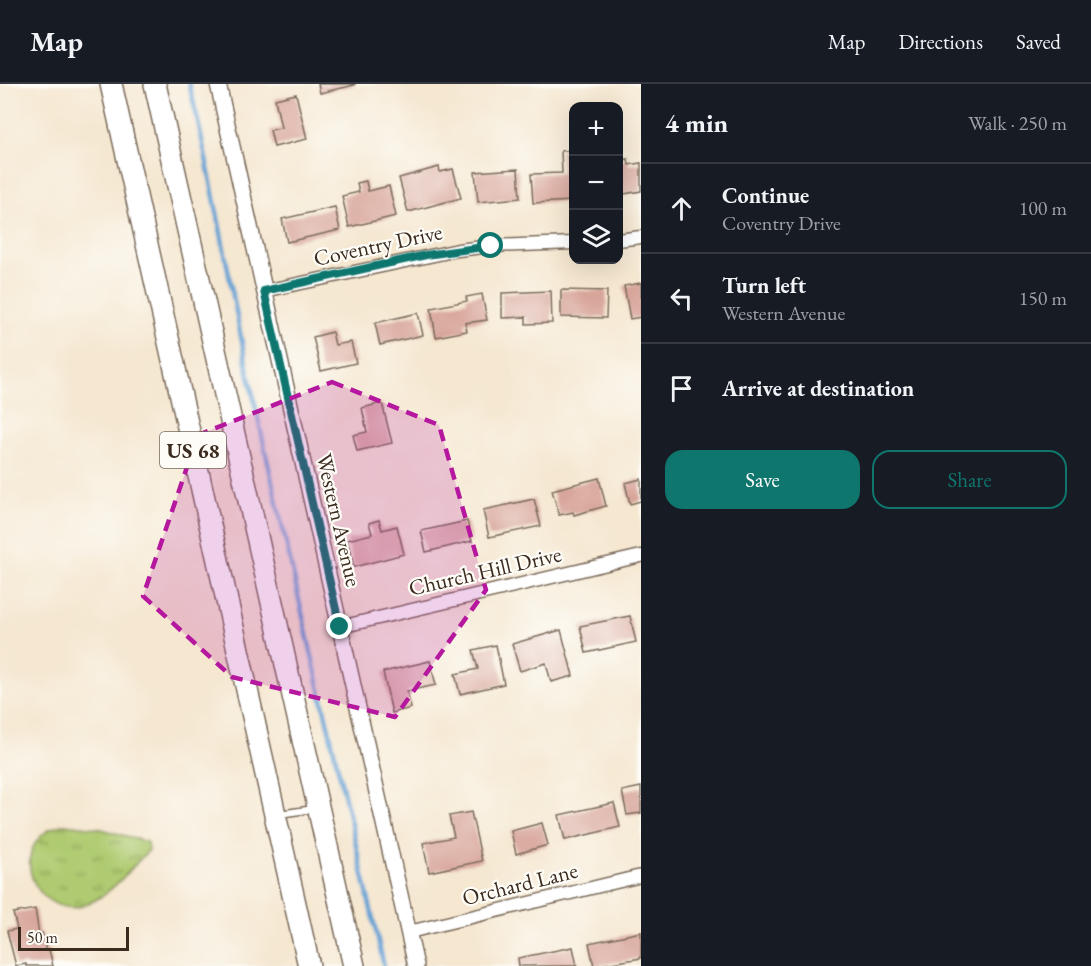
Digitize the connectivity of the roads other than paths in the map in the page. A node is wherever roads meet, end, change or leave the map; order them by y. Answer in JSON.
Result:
{"nodes":[{"id":1,"x":111,"y":84,"type":"edge"},
{"id":2,"x":155,"y":84,"type":"edge"},
{"id":3,"x":218,"y":84,"type":"edge"},
{"id":4,"x":641,"y":237,"type":"edge"},
{"id":5,"x":623,"y":239,"type":"edge"},
{"id":6,"x":569,"y":243,"type":"edge"},
{"id":7,"x":264,"y":291,"type":"junction"},
{"id":8,"x":641,"y":556,"type":"edge"},
{"id":9,"x":340,"y":627,"type":"junction"},
{"id":10,"x":318,"y":808,"type":"junction"},
{"id":11,"x":276,"y":815,"type":"junction"},
{"id":12,"x":641,"y":876,"type":"edge"},
{"id":13,"x":408,"y":932,"type":"junction"},
{"id":14,"x":309,"y":966,"type":"edge"},
{"id":15,"x":354,"y":966,"type":"edge"},
{"id":16,"x":416,"y":966,"type":"edge"}],
"edges":[{"from":1,"to":11,"type":"highway","number":"US 68"},
{"from":2,"to":10,"type":"highway","number":"US 68"},
{"from":3,"to":7,"type":"street","name":"Western Avenue"},
{"from":4,"to":5,"type":"street"},
{"from":6,"to":7,"type":"street","name":"Coventry Drive"},
{"from":7,"to":9,"type":"street","name":"Western Avenue"},
{"from":8,"to":9,"type":"street","name":"Church Hill Drive"},
{"from":9,"to":13,"type":"street","name":"Western Avenue"},
{"from":10,"to":11,"type":"lane"},
{"from":10,"to":15,"type":"highway","number":"US 68"},
{"from":11,"to":14,"type":"highway","number":"US 68"},
{"from":12,"to":13,"type":"street","name":"Orchard Lane"},
{"from":13,"to":16,"type":"street","name":"Western Avenue"}]}
